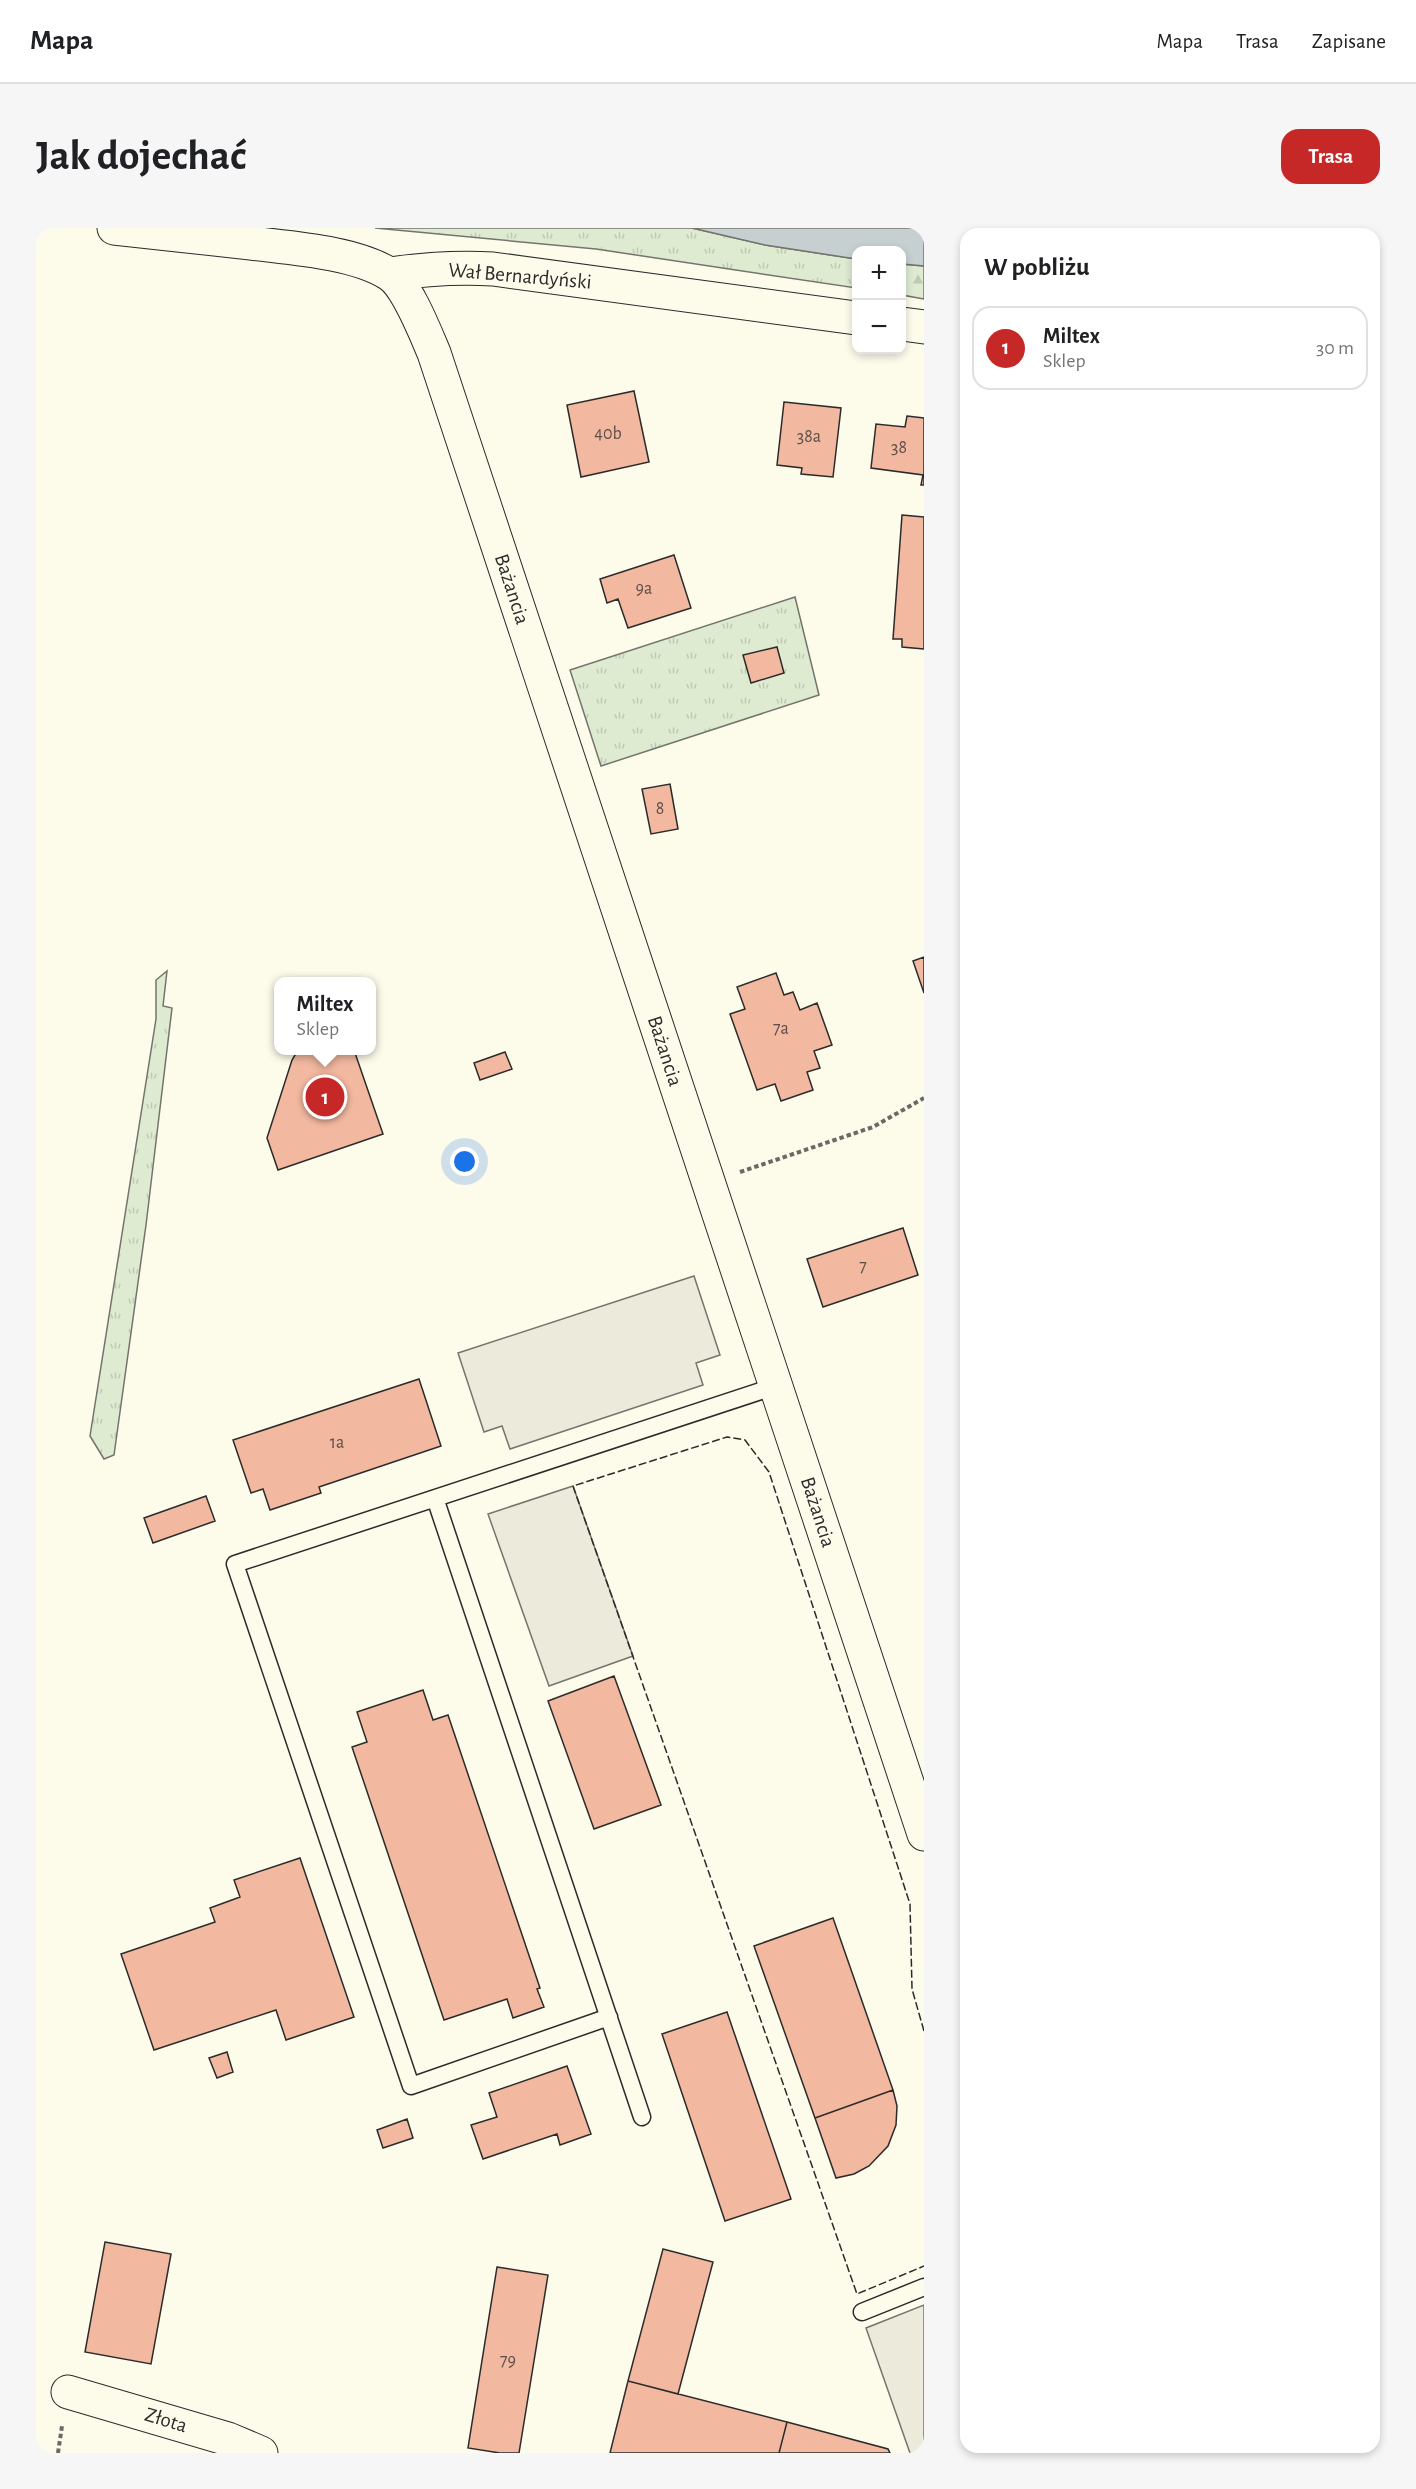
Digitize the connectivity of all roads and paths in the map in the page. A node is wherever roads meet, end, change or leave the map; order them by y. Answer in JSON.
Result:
{"nodes":[{"id":1,"x":114,"y":228,"type":"edge"},
{"id":2,"x":390,"y":274,"type":"junction"},
{"id":3,"x":852,"y":317,"type":"edge"},
{"id":4,"x":906,"y":325,"type":"edge"},
{"id":5,"x":924,"y":327,"type":"edge"},
{"id":6,"x":924,"y":1098,"type":"edge"},
{"id":7,"x":708,"y":1183,"type":"junction"},
{"id":8,"x":776,"y":1386,"type":"junction"},
{"id":9,"x":435,"y":1498,"type":"junction"},
{"id":10,"x":924,"y":1834,"type":"edge"},
{"id":11,"x":609,"y":2017,"type":"junction"},
{"id":12,"x":642,"y":2117,"type":"dead end"},
{"id":13,"x":924,"y":2287,"type":"edge"},
{"id":14,"x":862,"y":2312,"type":"dead end"},
{"id":15,"x":68,"y":2392,"type":"dead end"},
{"id":16,"x":261,"y":2453,"type":"edge"}],
"edges":[{"from":1,"to":2,"type":"street","name":"Wał Bernardyński"},
{"from":2,"to":3,"type":"street","name":"Wał Bernardyński"},
{"from":2,"to":7,"type":"street","name":"Bażancia"},
{"from":4,"to":5,"type":"street"},
{"from":6,"to":7,"type":"path"},
{"from":7,"to":8,"type":"street","name":"Bażancia"},
{"from":8,"to":9,"type":"lane"},
{"from":8,"to":10,"type":"street","name":"Bażancia"},
{"from":9,"to":11,"type":"lane"},
{"from":9,"to":11,"type":"lane"},
{"from":11,"to":12,"type":"lane"},
{"from":13,"to":14,"type":"lane"},
{"from":15,"to":16,"type":"street","name":"Złota"}]}
